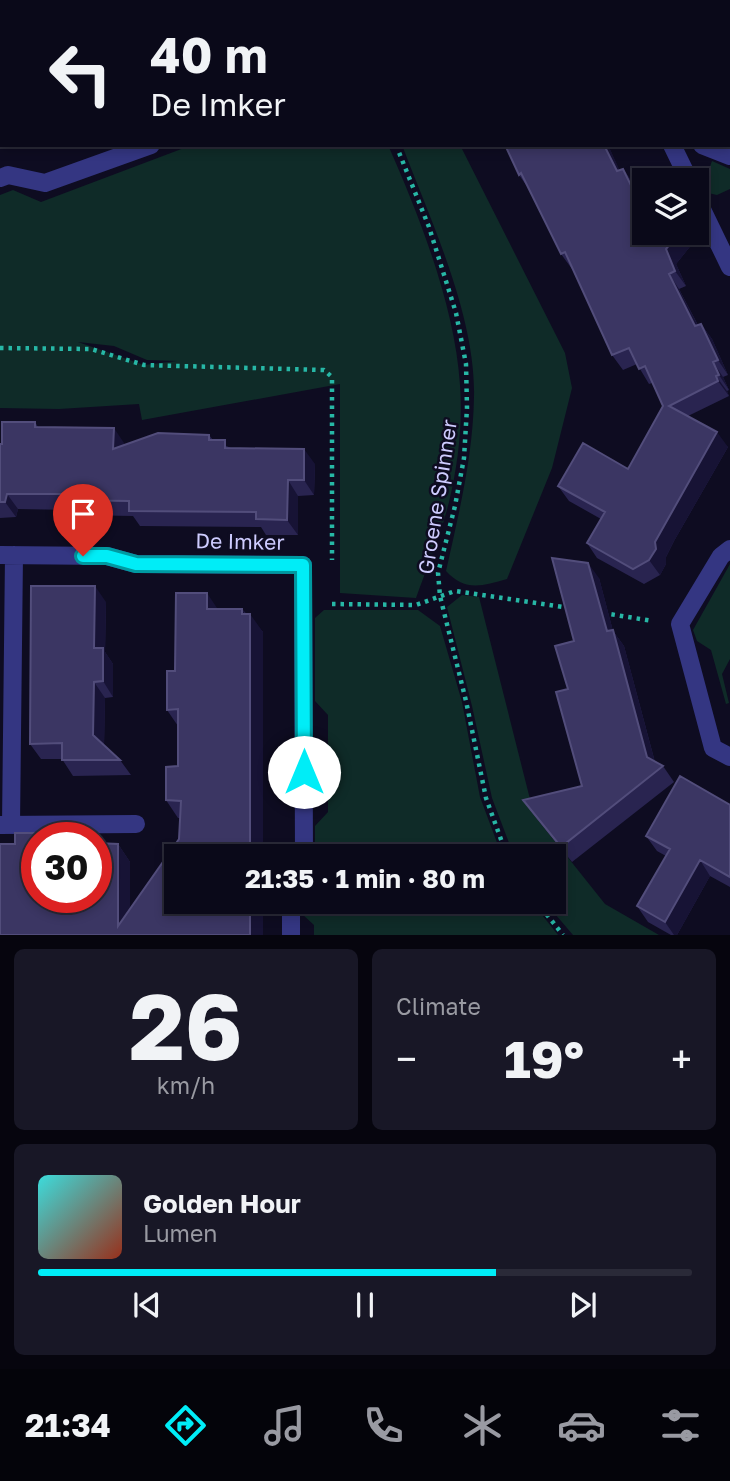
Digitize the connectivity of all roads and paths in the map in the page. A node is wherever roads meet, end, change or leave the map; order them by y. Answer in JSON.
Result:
{"nodes":[{"id":1,"x":144,"y":147,"type":"edge"},
{"id":2,"x":397,"y":147,"type":"edge"},
{"id":3,"x":673,"y":147,"type":"edge"},
{"id":4,"x":707,"y":147,"type":"edge"},
{"id":5,"x":730,"y":156,"type":"edge"},
{"id":6,"x":683,"y":168,"type":"edge"},
{"id":7,"x":0,"y":178,"type":"edge"},
{"id":8,"x":709,"y":224,"type":"edge"},
{"id":9,"x":730,"y":267,"type":"edge"},
{"id":10,"x":0,"y":348,"type":"edge"},
{"id":11,"x":730,"y":549,"type":"edge"},
{"id":12,"x":7,"y":555,"type":"edge"},
{"id":13,"x":332,"y":565,"type":"dead end"},
{"id":14,"x":332,"y":592,"type":"dead end"},
{"id":15,"x":440,"y":596,"type":"junction"},
{"id":16,"x":578,"y":610,"type":"edge"},
{"id":17,"x":592,"y":612,"type":"edge"},
{"id":18,"x":680,"y":624,"type":"junction"},
{"id":19,"x":730,"y":757,"type":"edge"},
{"id":20,"x":136,"y":824,"type":"dead end"},
{"id":21,"x":6,"y":825,"type":"edge"},
{"id":22,"x":304,"y":844,"type":"edge"},
{"id":23,"x":503,"y":844,"type":"edge"},
{"id":24,"x":291,"y":914,"type":"edge"},
{"id":25,"x":546,"y":914,"type":"edge"},
{"id":26,"x":291,"y":935,"type":"edge"},
{"id":27,"x":563,"y":935,"type":"edge"}],
"edges":[{"from":1,"to":7,"type":"street"},
{"from":2,"to":15,"type":"path","name":"Groene Spinner"},
{"from":3,"to":6,"type":"street"},
{"from":4,"to":5,"type":"street"},
{"from":8,"to":9,"type":"street"},
{"from":10,"to":13,"type":"path"},
{"from":11,"to":18,"type":"street"},
{"from":12,"to":21,"type":"street","name":"De Imker"},
{"from":12,"to":22,"type":"street","name":"De Imker"},
{"from":14,"to":15,"type":"path"},
{"from":15,"to":16,"type":"path"},
{"from":15,"to":23,"type":"path","name":"Groene Spinner"},
{"from":17,"to":18,"type":"path"},
{"from":18,"to":19,"type":"street"},
{"from":20,"to":21,"type":"street","name":"De Imker"},
{"from":24,"to":26,"type":"street"},
{"from":25,"to":27,"type":"path"}]}
